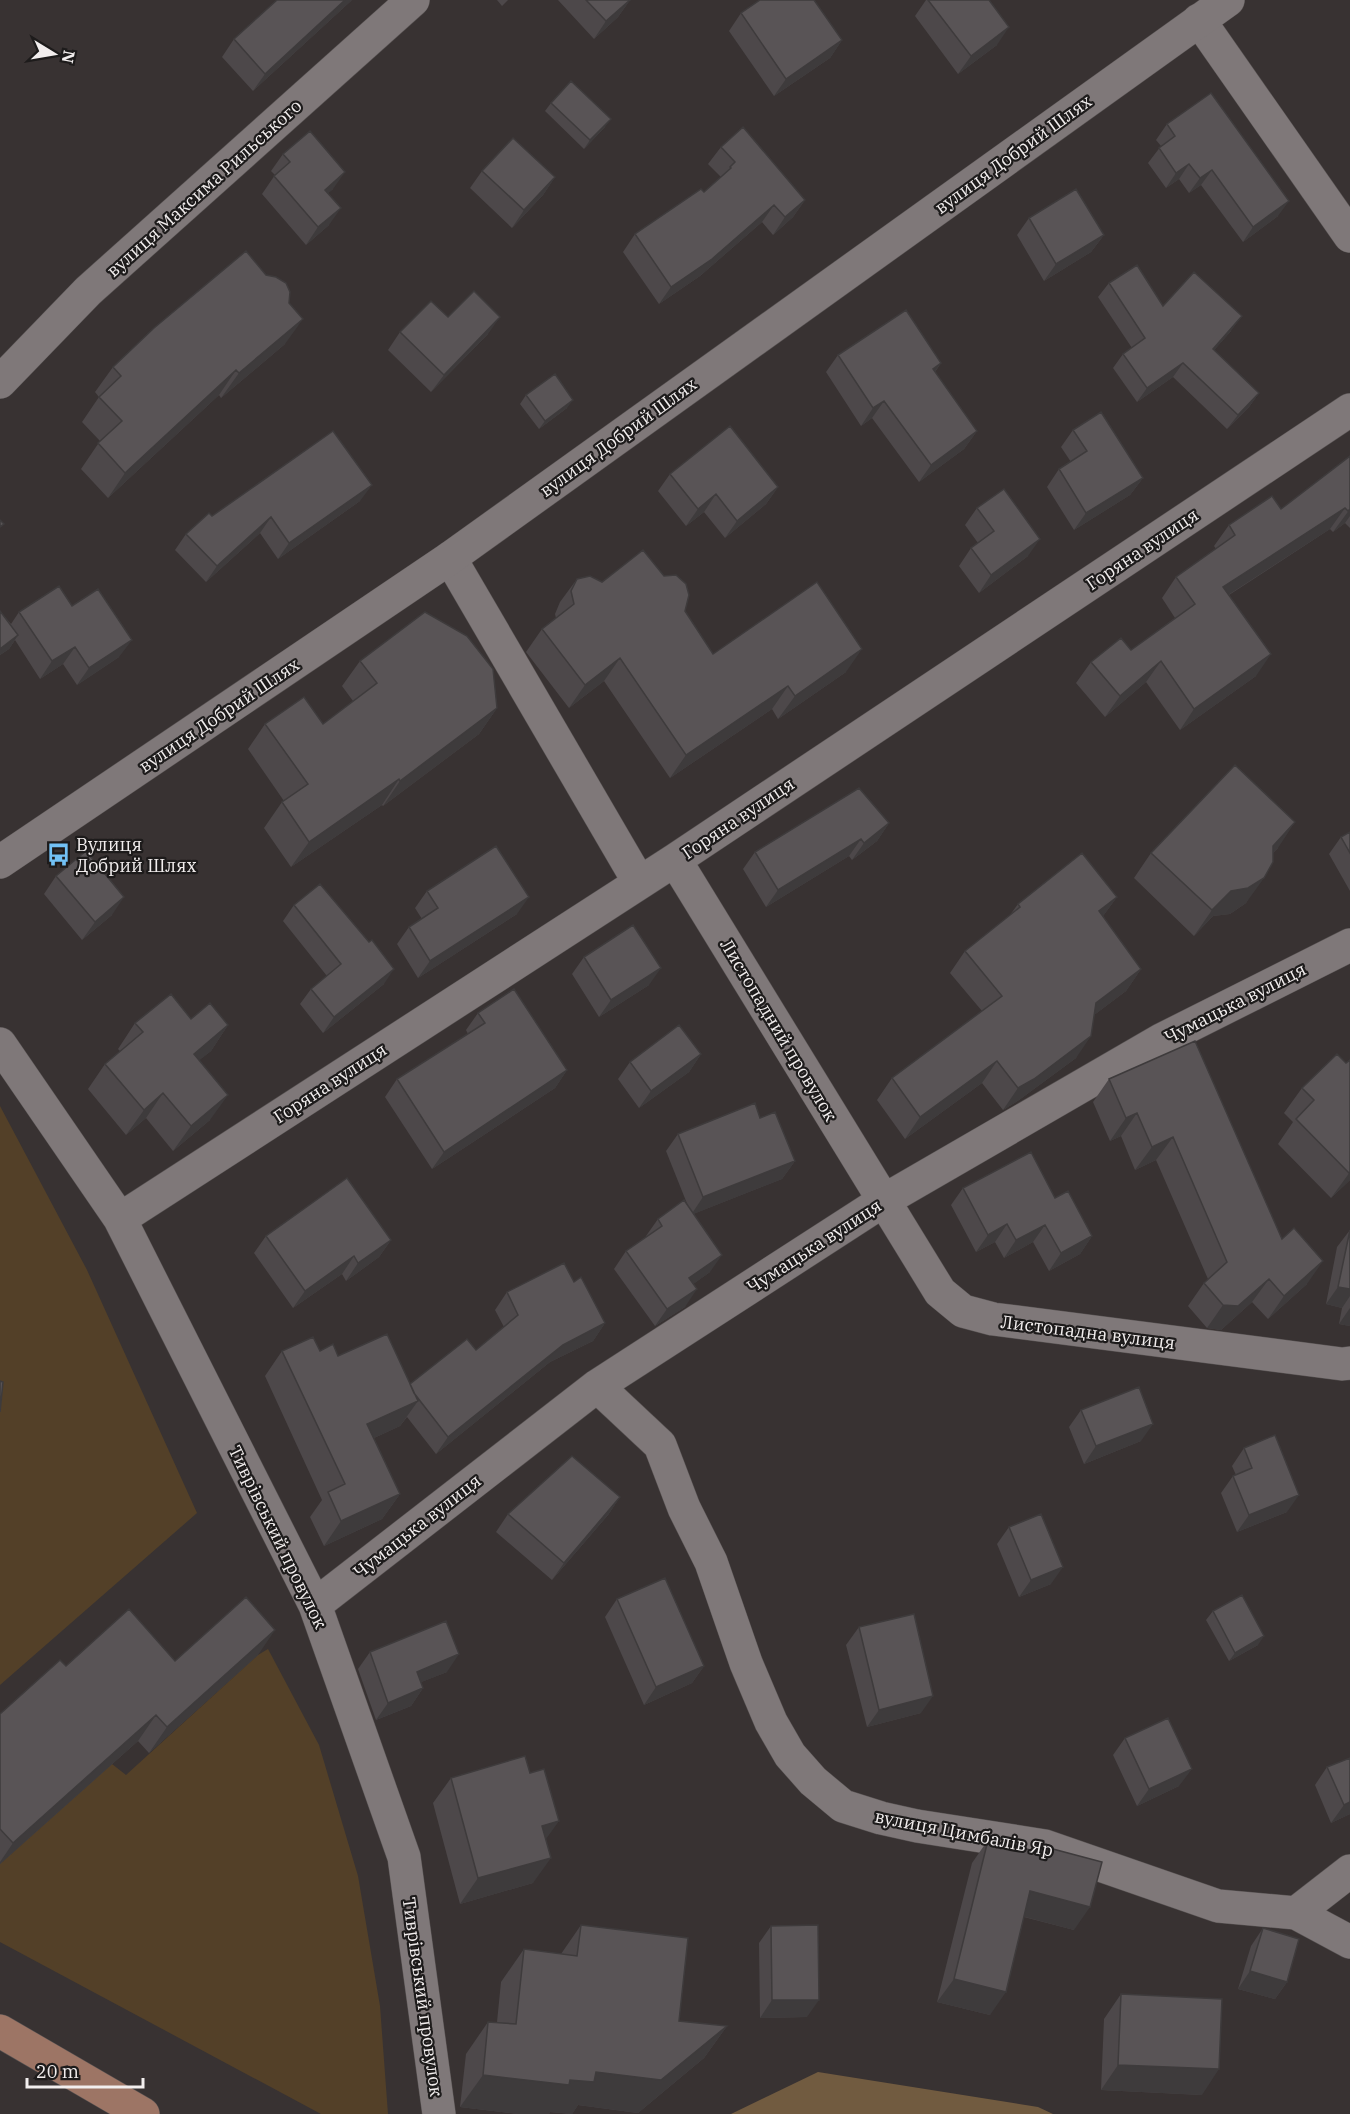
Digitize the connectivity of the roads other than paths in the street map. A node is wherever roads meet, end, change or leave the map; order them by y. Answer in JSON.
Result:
{"nodes":[{"id":1,"x":413,"y":0,"type":"edge"},
{"id":2,"x":1228,"y":0,"type":"edge"},
{"id":3,"x":1199,"y":20,"type":"junction"},
{"id":4,"x":1350,"y":236,"type":"edge"},
{"id":5,"x":0,"y":382,"type":"edge"},
{"id":6,"x":1350,"y":410,"type":"edge"},
{"id":7,"x":450,"y":558,"type":"junction"},
{"id":8,"x":675,"y":860,"type":"junction"},
{"id":9,"x":0,"y":862,"type":"edge"},
{"id":10,"x":639,"y":882,"type":"junction"},
{"id":11,"x":1350,"y":945,"type":"edge"},
{"id":12,"x":0,"y":1044,"type":"edge"},
{"id":13,"x":883,"y":1201,"type":"junction"},
{"id":14,"x":120,"y":1219,"type":"junction"},
{"id":15,"x":1350,"y":1363,"type":"edge"},
{"id":16,"x":597,"y":1386,"type":"junction"},
{"id":17,"x":315,"y":1605,"type":"junction"},
{"id":18,"x":1350,"y":1871,"type":"edge"},
{"id":19,"x":1296,"y":1913,"type":"junction"},
{"id":20,"x":1350,"y":1942,"type":"edge"},
{"id":21,"x":0,"y":2031,"type":"edge"},
{"id":22,"x":143,"y":2114,"type":"edge"},
{"id":23,"x":439,"y":2114,"type":"edge"}],
"edges":[{"from":1,"to":5,"type":"street","name":"вулиця Максима Рильського"},
{"from":2,"to":3,"type":"street","name":"вулиця Добрий Шлях"},
{"from":3,"to":4,"type":"street"},
{"from":3,"to":7,"type":"street","name":"вулиця Добрий Шлях"},
{"from":6,"to":8,"type":"street","name":"Горяна вулиця"},
{"from":7,"to":9,"type":"street","name":"вулиця Добрий Шлях"},
{"from":7,"to":10,"type":"street"},
{"from":8,"to":10,"type":"street","name":"Горяна вулиця"},
{"from":8,"to":13,"type":"street","name":"Листопадний провулок"},
{"from":10,"to":14,"type":"street","name":"Горяна вулиця"},
{"from":11,"to":13,"type":"street","name":"Чумацька вулиця"},
{"from":12,"to":14,"type":"street","name":"Тиврівський провулок"},
{"from":13,"to":15,"type":"street","name":"Листопадна вулиця"},
{"from":13,"to":16,"type":"street","name":"Чумацька вулиця"},
{"from":14,"to":17,"type":"street","name":"Тиврівський провулок"},
{"from":16,"to":17,"type":"street","name":"Чумацька вулиця"},
{"from":16,"to":19,"type":"street","name":"вулиця Цимбалів Яр"},
{"from":17,"to":23,"type":"street","name":"Тиврівський провулок"},
{"from":18,"to":19,"type":"street"},
{"from":19,"to":20,"type":"street","name":"вулиця Цимбалів Яр"},
{"from":21,"to":22,"type":"main road"}]}
